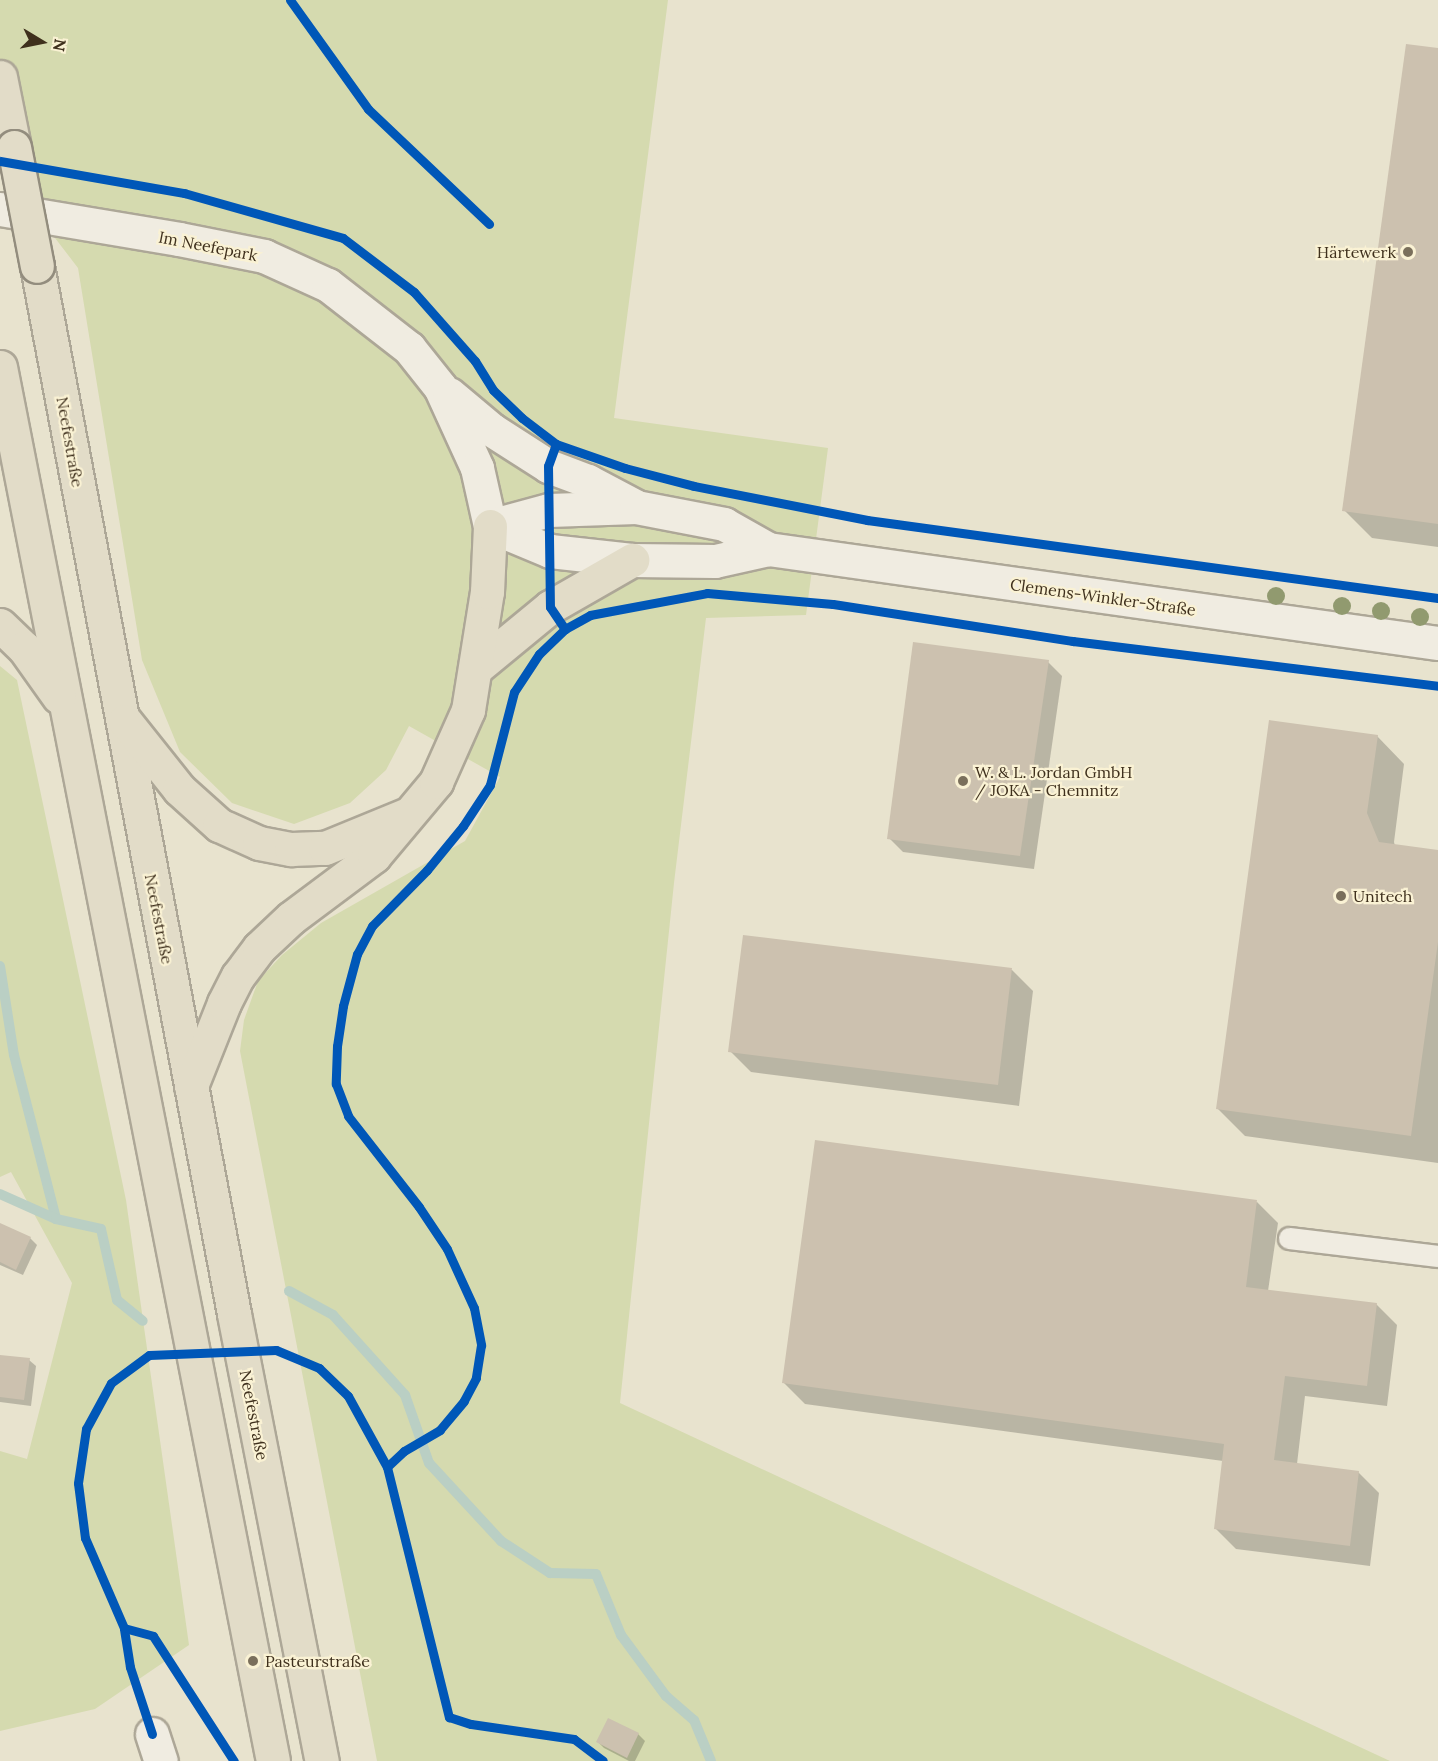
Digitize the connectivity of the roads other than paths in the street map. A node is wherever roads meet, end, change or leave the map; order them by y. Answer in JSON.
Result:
{"nodes":[{"id":1,"x":0,"y":77,"type":"edge"},
{"id":2,"x":0,"y":208,"type":"edge"},
{"id":3,"x":0,"y":367,"type":"edge"},
{"id":4,"x":440,"y":387,"type":"junction"},
{"id":5,"x":636,"y":507,"type":"junction"},
{"id":6,"x":490,"y":526,"type":"junction"},
{"id":7,"x":768,"y":549,"type":"junction"},
{"id":8,"x":632,"y":560,"type":"junction"},
{"id":9,"x":0,"y":625,"type":"edge"},
{"id":10,"x":1438,"y":644,"type":"edge"},
{"id":11,"x":476,"y":668,"type":"junction"},
{"id":12,"x":67,"y":708,"type":"junction"},
{"id":13,"x":120,"y":715,"type":"junction"},
{"id":14,"x":410,"y":813,"type":"junction"},
{"id":15,"x":191,"y":1086,"type":"junction"},
{"id":16,"x":1289,"y":1238,"type":"dead end"},
{"id":17,"x":1438,"y":1256,"type":"edge"},
{"id":18,"x":273,"y":1761,"type":"edge"},
{"id":19,"x":322,"y":1761,"type":"edge"}],
"edges":[{"from":1,"to":13,"type":"highway","name":"Neefestraße","bridge":true},
{"from":2,"to":4,"type":"street","name":"Im Neefepark"},
{"from":3,"to":12,"type":"highway"},
{"from":4,"to":5,"type":"street","name":"Clemens-Winkler-Straße"},
{"from":4,"to":6,"type":"street","name":"Im Neefepark"},
{"from":5,"to":6,"type":"street","name":"Clemens-Winkler-Straße"},
{"from":5,"to":7,"type":"street","name":"Clemens-Winkler-Straße"},
{"from":6,"to":8,"type":"street","name":"Clemens-Winkler-Straße"},
{"from":6,"to":11,"type":"highway"},
{"from":7,"to":8,"type":"street","name":"Clemens-Winkler-Straße"},
{"from":7,"to":10,"type":"street","name":"Clemens-Winkler-Straße"},
{"from":8,"to":11,"type":"highway"},
{"from":9,"to":12,"type":"highway"},
{"from":11,"to":14,"type":"highway"},
{"from":12,"to":18,"type":"highway"},
{"from":13,"to":14,"type":"highway"},
{"from":13,"to":15,"type":"highway","name":"Neefestraße"},
{"from":14,"to":15,"type":"highway"},
{"from":15,"to":19,"type":"highway","name":"Neefestraße"},
{"from":16,"to":17,"type":"lane"}]}
